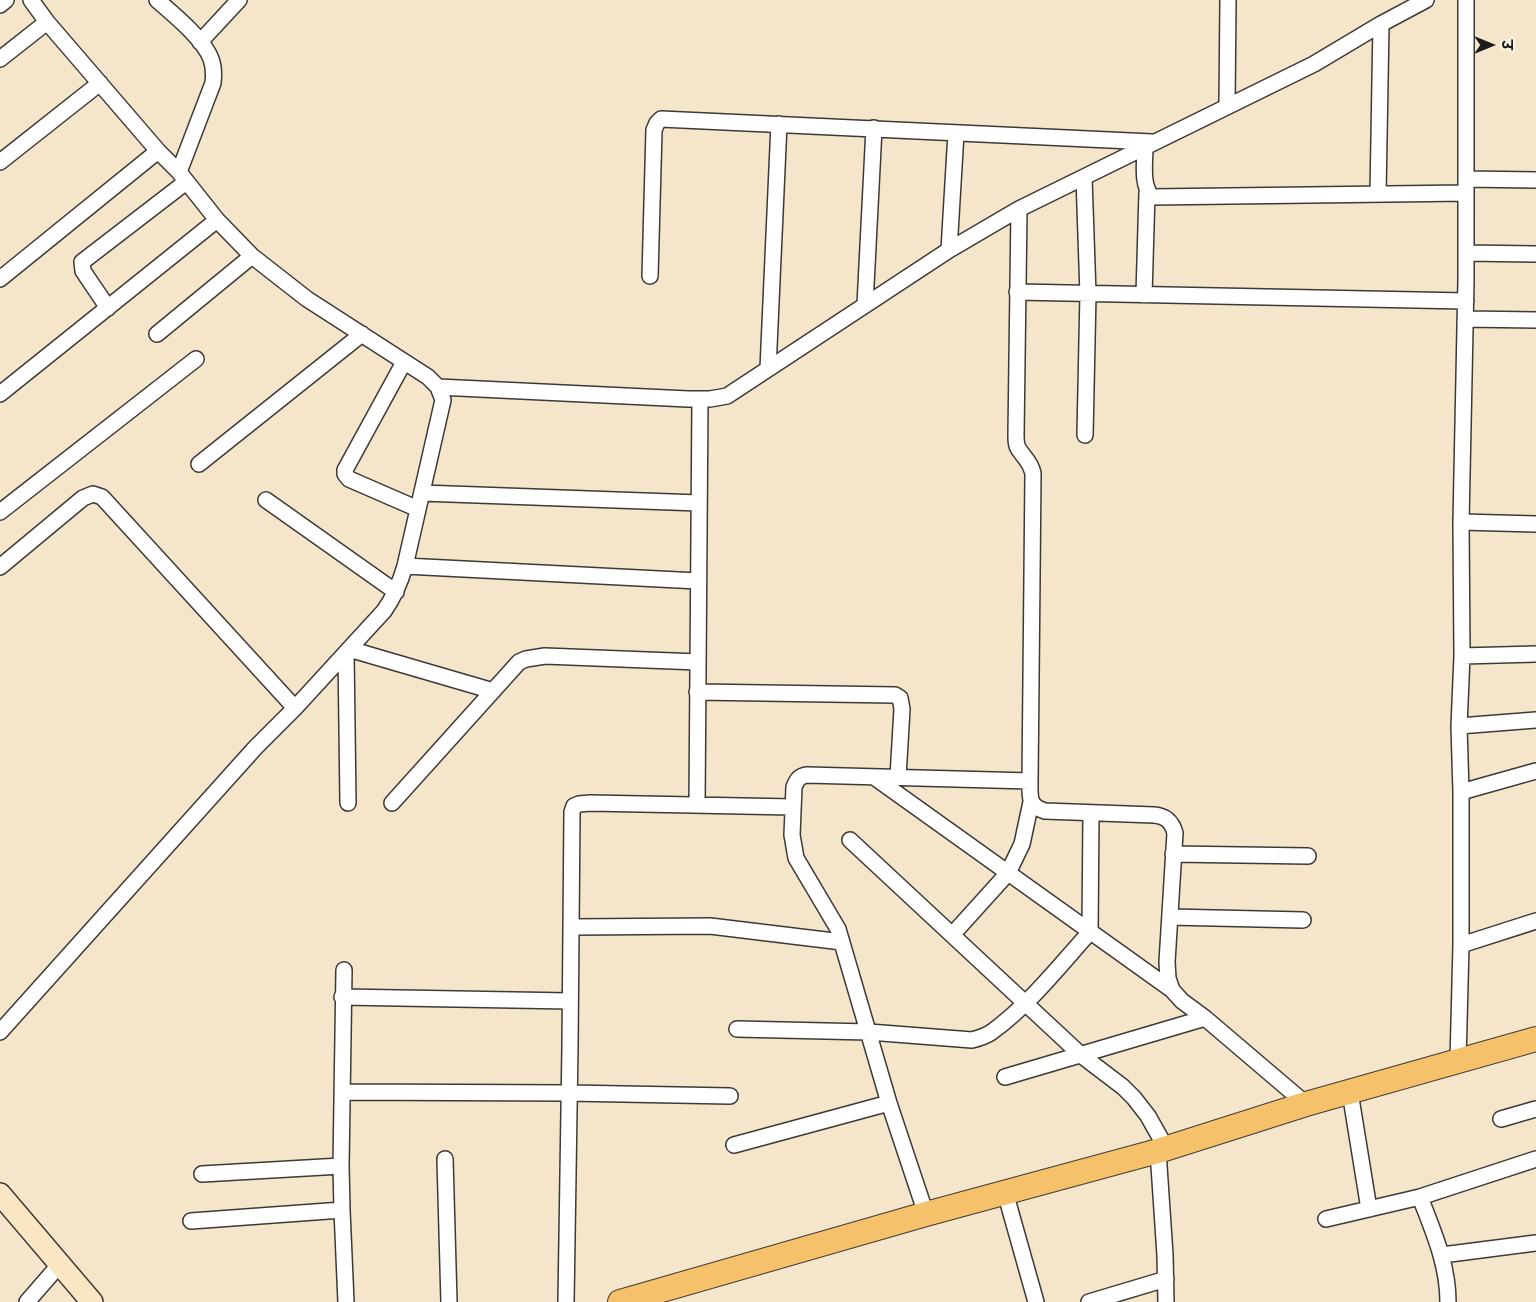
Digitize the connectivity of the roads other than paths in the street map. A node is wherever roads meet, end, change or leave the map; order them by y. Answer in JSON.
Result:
{"nodes":[{"id":1,"x":6,"y":0,"type":"edge"},
{"id":2,"x":31,"y":0,"type":"edge"},
{"id":3,"x":157,"y":0,"type":"edge"},
{"id":4,"x":239,"y":0,"type":"edge"},
{"id":5,"x":1228,"y":0,"type":"edge"},
{"id":6,"x":1426,"y":0,"type":"edge"},
{"id":7,"x":1466,"y":0,"type":"edge"},
{"id":8,"x":0,"y":5,"type":"edge"},
{"id":9,"x":47,"y":22,"type":"junction"},
{"id":10,"x":1381,"y":24,"type":"junction"},
{"id":11,"x":200,"y":42,"type":"junction"},
{"id":12,"x":0,"y":59,"type":"edge"},
{"id":13,"x":100,"y":83,"type":"junction"},
{"id":14,"x":1227,"y":106,"type":"junction"},
{"id":15,"x":779,"y":124,"type":"junction"},
{"id":16,"x":874,"y":128,"type":"junction"},
{"id":17,"x":956,"y":132,"type":"junction"},
{"id":18,"x":1149,"y":144,"type":"junction"},
{"id":19,"x":158,"y":151,"type":"junction"},
{"id":20,"x":0,"y":162,"type":"edge"},
{"id":21,"x":182,"y":177,"type":"junction"},
{"id":22,"x":1084,"y":178,"type":"junction"},
{"id":23,"x":1536,"y":180,"type":"edge"},
{"id":24,"x":1466,"y":186,"type":"junction"},
{"id":25,"x":1147,"y":192,"type":"junction"},
{"id":26,"x":1378,"y":194,"type":"junction"},
{"id":27,"x":1019,"y":209,"type":"junction"},
{"id":28,"x":218,"y":220,"type":"junction"},
{"id":29,"x":949,"y":250,"type":"junction"},
{"id":30,"x":1466,"y":253,"type":"junction"},
{"id":31,"x":1536,"y":254,"type":"edge"},
{"id":32,"x":252,"y":256,"type":"junction"},
{"id":33,"x":650,"y":276,"type":"dead end"},
{"id":34,"x":0,"y":278,"type":"edge"},
{"id":35,"x":1017,"y":292,"type":"junction"},
{"id":36,"x":1088,"y":294,"type":"junction"},
{"id":37,"x":1144,"y":295,"type":"junction"},
{"id":38,"x":1466,"y":301,"type":"junction"},
{"id":39,"x":865,"y":305,"type":"junction"},
{"id":40,"x":108,"y":308,"type":"junction"},
{"id":41,"x":1466,"y":318,"type":"junction"},
{"id":42,"x":1536,"y":320,"type":"edge"},
{"id":43,"x":157,"y":334,"type":"dead end"},
{"id":44,"x":362,"y":334,"type":"junction"},
{"id":45,"x":196,"y":359,"type":"dead end"},
{"id":46,"x":404,"y":362,"type":"junction"},
{"id":47,"x":768,"y":369,"type":"junction"},
{"id":48,"x":438,"y":387,"type":"junction"},
{"id":49,"x":0,"y":394,"type":"edge"},
{"id":50,"x":700,"y":399,"type":"junction"},
{"id":51,"x":1084,"y":435,"type":"dead end"},
{"id":52,"x":199,"y":464,"type":"dead end"},
{"id":53,"x":422,"y":493,"type":"junction"},
{"id":54,"x":266,"y":500,"type":"dead end"},
{"id":55,"x":699,"y":503,"type":"junction"},
{"id":56,"x":418,"y":509,"type":"junction"},
{"id":57,"x":0,"y":512,"type":"edge"},
{"id":58,"x":1461,"y":522,"type":"junction"},
{"id":59,"x":1536,"y":524,"type":"edge"},
{"id":60,"x":405,"y":566,"type":"junction"},
{"id":61,"x":0,"y":567,"type":"edge"},
{"id":62,"x":698,"y":581,"type":"junction"},
{"id":63,"x":396,"y":592,"type":"junction"},
{"id":64,"x":347,"y":651,"type":"junction"},
{"id":65,"x":1536,"y":654,"type":"edge"},
{"id":66,"x":1462,"y":656,"type":"junction"},
{"id":67,"x":698,"y":662,"type":"junction"},
{"id":68,"x":493,"y":691,"type":"junction"},
{"id":69,"x":697,"y":692,"type":"junction"},
{"id":70,"x":295,"y":708,"type":"junction"},
{"id":71,"x":1536,"y":720,"type":"edge"},
{"id":72,"x":1459,"y":726,"type":"junction"},
{"id":73,"x":1536,"y":770,"type":"edge"},
{"id":74,"x":874,"y":777,"type":"junction"},
{"id":75,"x":898,"y":778,"type":"junction"},
{"id":76,"x":1030,"y":781,"type":"junction"},
{"id":77,"x":1461,"y":792,"type":"junction"},
{"id":78,"x":1032,"y":802,"type":"junction"},
{"id":79,"x":348,"y":803,"type":"dead end"},
{"id":80,"x":392,"y":803,"type":"dead end"},
{"id":81,"x":696,"y":805,"type":"junction"},
{"id":82,"x":793,"y":807,"type":"junction"},
{"id":83,"x":1091,"y":813,"type":"junction"},
{"id":84,"x":850,"y":840,"type":"dead end"},
{"id":85,"x":1174,"y":854,"type":"junction"},
{"id":86,"x":1308,"y":856,"type":"dead end"},
{"id":87,"x":1008,"y":873,"type":"junction"},
{"id":88,"x":1170,"y":917,"type":"junction"},
{"id":89,"x":1303,"y":920,"type":"dead end"},
{"id":90,"x":1536,"y":921,"type":"edge"},
{"id":91,"x":572,"y":927,"type":"junction"},
{"id":92,"x":1090,"y":932,"type":"junction"},
{"id":93,"x":952,"y":935,"type":"junction"},
{"id":94,"x":842,"y":942,"type":"junction"},
{"id":95,"x":1461,"y":945,"type":"junction"},
{"id":96,"x":344,"y":970,"type":"dead end"},
{"id":97,"x":1172,"y":990,"type":"junction"},
{"id":98,"x":342,"y":997,"type":"junction"},
{"id":99,"x":570,"y":1001,"type":"junction"},
{"id":100,"x":1025,"y":1003,"type":"junction"},
{"id":101,"x":1205,"y":1018,"type":"junction"},
{"id":102,"x":737,"y":1029,"type":"dead end"},
{"id":103,"x":0,"y":1032,"type":"edge"},
{"id":104,"x":869,"y":1032,"type":"junction"},
{"id":105,"x":1536,"y":1039,"type":"edge"},
{"id":106,"x":1081,"y":1055,"type":"junction"},
{"id":107,"x":1458,"y":1061,"type":"junction"},
{"id":108,"x":1005,"y":1077,"type":"dead end"},
{"id":109,"x":342,"y":1092,"type":"junction"},
{"id":110,"x":569,"y":1092,"type":"junction"},
{"id":111,"x":1350,"y":1092,"type":"junction"},
{"id":112,"x":730,"y":1096,"type":"dead end"},
{"id":113,"x":889,"y":1103,"type":"junction"},
{"id":114,"x":1306,"y":1104,"type":"junction"},
{"id":115,"x":1536,"y":1109,"type":"edge"},
{"id":116,"x":1501,"y":1119,"type":"dead end"},
{"id":117,"x":734,"y":1146,"type":"dead end"},
{"id":118,"x":1162,"y":1149,"type":"junction"},
{"id":119,"x":445,"y":1159,"type":"dead end"},
{"id":120,"x":1536,"y":1159,"type":"edge"},
{"id":121,"x":341,"y":1166,"type":"junction"},
{"id":122,"x":202,"y":1174,"type":"dead end"},
{"id":123,"x":1005,"y":1192,"type":"junction"},
{"id":124,"x":0,"y":1194,"type":"edge"},
{"id":125,"x":1420,"y":1196,"type":"junction"},
{"id":126,"x":1369,"y":1209,"type":"junction"},
{"id":127,"x":342,"y":1210,"type":"junction"},
{"id":128,"x":926,"y":1214,"type":"junction"},
{"id":129,"x":1326,"y":1219,"type":"dead end"},
{"id":130,"x":191,"y":1221,"type":"dead end"},
{"id":131,"x":1536,"y":1243,"type":"edge"},
{"id":132,"x":1442,"y":1255,"type":"junction"},
{"id":133,"x":60,"y":1264,"type":"junction"},
{"id":134,"x":1166,"y":1279,"type":"junction"},
{"id":135,"x":27,"y":1302,"type":"edge"},
{"id":136,"x":92,"y":1302,"type":"edge"},
{"id":137,"x":346,"y":1302,"type":"edge"},
{"id":138,"x":449,"y":1302,"type":"edge"},
{"id":139,"x":566,"y":1302,"type":"edge"},
{"id":140,"x":620,"y":1302,"type":"edge"},
{"id":141,"x":1036,"y":1302,"type":"edge"},
{"id":142,"x":1089,"y":1302,"type":"edge"},
{"id":143,"x":1166,"y":1302,"type":"edge"},
{"id":144,"x":1448,"y":1302,"type":"edge"}],
"edges":[{"from":1,"to":8,"type":"street"},
{"from":2,"to":9,"type":"street"},
{"from":3,"to":11,"type":"street"},
{"from":4,"to":11,"type":"street"},
{"from":5,"to":14,"type":"street"},
{"from":6,"to":10,"type":"street"},
{"from":7,"to":24,"type":"street"},
{"from":9,"to":12,"type":"street"},
{"from":9,"to":13,"type":"street"},
{"from":10,"to":14,"type":"street"},
{"from":10,"to":26,"type":"street"},
{"from":11,"to":21,"type":"street"},
{"from":13,"to":19,"type":"street"},
{"from":13,"to":20,"type":"street"},
{"from":14,"to":18,"type":"street"},
{"from":15,"to":16,"type":"street"},
{"from":15,"to":33,"type":"street"},
{"from":15,"to":47,"type":"street"},
{"from":16,"to":17,"type":"street"},
{"from":16,"to":39,"type":"street"},
{"from":17,"to":18,"type":"street"},
{"from":17,"to":29,"type":"street"},
{"from":18,"to":22,"type":"street"},
{"from":18,"to":25,"type":"street"},
{"from":19,"to":21,"type":"street"},
{"from":19,"to":34,"type":"street"},
{"from":21,"to":28,"type":"street"},
{"from":21,"to":40,"type":"street"},
{"from":22,"to":27,"type":"street"},
{"from":22,"to":36,"type":"street"},
{"from":23,"to":24,"type":"street"},
{"from":24,"to":26,"type":"street"},
{"from":24,"to":30,"type":"street"},
{"from":25,"to":26,"type":"street"},
{"from":25,"to":37,"type":"street"},
{"from":27,"to":29,"type":"street"},
{"from":27,"to":35,"type":"street"},
{"from":28,"to":32,"type":"street"},
{"from":28,"to":40,"type":"street"},
{"from":29,"to":39,"type":"street"},
{"from":30,"to":31,"type":"street"},
{"from":30,"to":38,"type":"street"},
{"from":32,"to":43,"type":"street"},
{"from":32,"to":44,"type":"street"},
{"from":35,"to":36,"type":"street"},
{"from":35,"to":76,"type":"street"},
{"from":36,"to":37,"type":"street"},
{"from":36,"to":51,"type":"street"},
{"from":37,"to":38,"type":"street"},
{"from":38,"to":41,"type":"street"},
{"from":39,"to":47,"type":"street"},
{"from":40,"to":49,"type":"street"},
{"from":41,"to":42,"type":"street"},
{"from":41,"to":58,"type":"street"},
{"from":44,"to":46,"type":"street"},
{"from":44,"to":52,"type":"street"},
{"from":45,"to":57,"type":"street"},
{"from":46,"to":48,"type":"street"},
{"from":46,"to":56,"type":"street"},
{"from":47,"to":50,"type":"street"},
{"from":48,"to":50,"type":"street"},
{"from":48,"to":53,"type":"street"},
{"from":50,"to":55,"type":"street"},
{"from":53,"to":55,"type":"street"},
{"from":53,"to":56,"type":"street"},
{"from":54,"to":63,"type":"street"},
{"from":55,"to":62,"type":"street"},
{"from":56,"to":60,"type":"street"},
{"from":58,"to":59,"type":"street"},
{"from":58,"to":66,"type":"street"},
{"from":60,"to":62,"type":"street"},
{"from":60,"to":63,"type":"street"},
{"from":61,"to":70,"type":"street"},
{"from":62,"to":67,"type":"street"},
{"from":63,"to":64,"type":"street"},
{"from":64,"to":68,"type":"street"},
{"from":64,"to":70,"type":"street"},
{"from":64,"to":79,"type":"street"},
{"from":65,"to":66,"type":"street"},
{"from":66,"to":72,"type":"street"},
{"from":67,"to":68,"type":"street"},
{"from":67,"to":69,"type":"street"},
{"from":68,"to":80,"type":"street"},
{"from":69,"to":75,"type":"street"},
{"from":69,"to":81,"type":"street"},
{"from":70,"to":103,"type":"street"},
{"from":71,"to":72,"type":"street"},
{"from":72,"to":77,"type":"street"},
{"from":73,"to":77,"type":"street"},
{"from":74,"to":75,"type":"street"},
{"from":74,"to":82,"type":"street"},
{"from":74,"to":87,"type":"street"},
{"from":75,"to":76,"type":"street"},
{"from":76,"to":78,"type":"street"},
{"from":77,"to":95,"type":"street"},
{"from":78,"to":83,"type":"street"},
{"from":78,"to":87,"type":"street"},
{"from":81,"to":82,"type":"street"},
{"from":81,"to":91,"type":"street"},
{"from":82,"to":94,"type":"street"},
{"from":83,"to":85,"type":"street"},
{"from":83,"to":92,"type":"street"},
{"from":84,"to":93,"type":"street"},
{"from":85,"to":86,"type":"street"},
{"from":85,"to":88,"type":"street"},
{"from":87,"to":92,"type":"street"},
{"from":87,"to":93,"type":"street"},
{"from":88,"to":89,"type":"street"},
{"from":88,"to":97,"type":"street"},
{"from":90,"to":95,"type":"street"},
{"from":91,"to":94,"type":"street"},
{"from":91,"to":99,"type":"street"},
{"from":92,"to":97,"type":"street"},
{"from":92,"to":100,"type":"street"},
{"from":93,"to":100,"type":"street"},
{"from":94,"to":104,"type":"street"},
{"from":95,"to":107,"type":"street"},
{"from":96,"to":98,"type":"street"},
{"from":97,"to":101,"type":"street"},
{"from":98,"to":99,"type":"street"},
{"from":98,"to":109,"type":"street"},
{"from":99,"to":110,"type":"street"},
{"from":100,"to":104,"type":"street"},
{"from":100,"to":106,"type":"street"},
{"from":101,"to":106,"type":"street"},
{"from":101,"to":114,"type":"street"},
{"from":102,"to":104,"type":"street"},
{"from":104,"to":113,"type":"street"},
{"from":105,"to":107,"type":"main road"},
{"from":106,"to":108,"type":"street"},
{"from":106,"to":118,"type":"street"},
{"from":107,"to":111,"type":"main road"},
{"from":109,"to":110,"type":"street"},
{"from":109,"to":121,"type":"street"},
{"from":110,"to":112,"type":"street"},
{"from":110,"to":139,"type":"street"},
{"from":111,"to":114,"type":"main road"},
{"from":111,"to":126,"type":"street"},
{"from":113,"to":117,"type":"street"},
{"from":113,"to":128,"type":"street"},
{"from":114,"to":118,"type":"main road"},
{"from":115,"to":116,"type":"street"},
{"from":118,"to":123,"type":"main road"},
{"from":118,"to":134,"type":"street"},
{"from":119,"to":138,"type":"street"},
{"from":120,"to":125,"type":"street"},
{"from":121,"to":122,"type":"street"},
{"from":121,"to":127,"type":"street"},
{"from":123,"to":128,"type":"main road"},
{"from":123,"to":141,"type":"street"},
{"from":124,"to":133,"type":"street"},
{"from":125,"to":126,"type":"street"},
{"from":125,"to":132,"type":"street"},
{"from":126,"to":129,"type":"street"},
{"from":127,"to":130,"type":"street"},
{"from":127,"to":137,"type":"street"},
{"from":128,"to":140,"type":"main road"},
{"from":131,"to":132,"type":"street"},
{"from":132,"to":144,"type":"street"},
{"from":133,"to":135,"type":"street"},
{"from":133,"to":136,"type":"street"},
{"from":134,"to":142,"type":"street"},
{"from":134,"to":143,"type":"street"}]}
